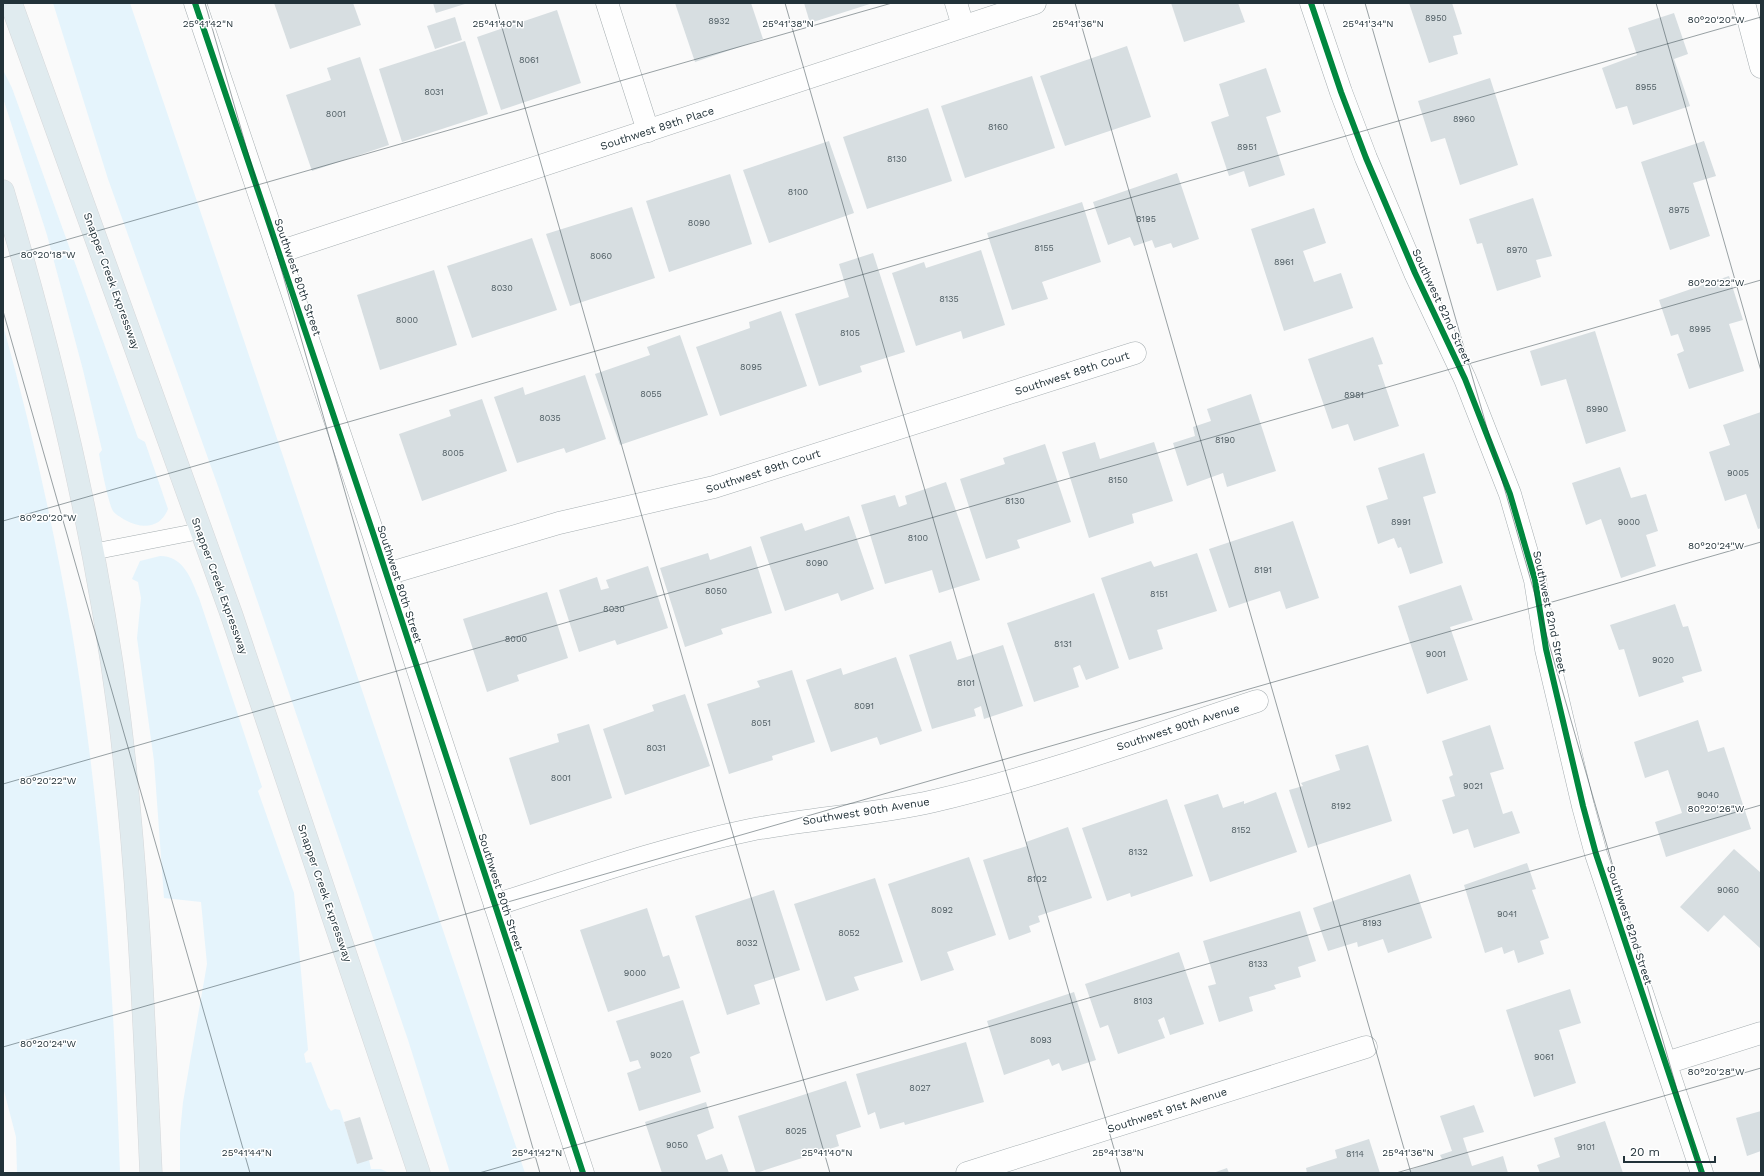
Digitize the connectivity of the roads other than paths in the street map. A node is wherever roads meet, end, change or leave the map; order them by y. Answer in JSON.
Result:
{"nodes":[{"id":1,"x":11,"y":3,"type":"edge"},
{"id":2,"x":195,"y":3,"type":"edge"},
{"id":3,"x":607,"y":3,"type":"edge"},
{"id":4,"x":956,"y":3,"type":"edge"},
{"id":5,"x":1035,"y":3,"type":"edge"},
{"id":6,"x":1311,"y":3,"type":"edge"},
{"id":7,"x":1744,"y":3,"type":"edge"},
{"id":8,"x":963,"y":26,"type":"junction"},
{"id":9,"x":1761,"y":67,"type":"edge"},
{"id":10,"x":648,"y":131,"type":"junction"},
{"id":11,"x":3,"y":191,"type":"edge"},
{"id":12,"x":279,"y":252,"type":"junction"},
{"id":13,"x":1135,"y":353,"type":"dead end"},
{"id":14,"x":200,"y":531,"type":"junction"},
{"id":15,"x":92,"y":552,"type":"junction"},
{"id":16,"x":387,"y":574,"type":"junction"},
{"id":17,"x":1257,"y":701,"type":"dead end"},
{"id":18,"x":495,"y":905,"type":"junction"},
{"id":19,"x":1761,"y":1033,"type":"edge"},
{"id":20,"x":1366,"y":1046,"type":"dead end"},
{"id":21,"x":1666,"y":1063,"type":"junction"},
{"id":22,"x":151,"y":1173,"type":"edge"},
{"id":23,"x":419,"y":1173,"type":"edge"},
{"id":24,"x":583,"y":1173,"type":"edge"},
{"id":25,"x":967,"y":1173,"type":"edge"},
{"id":26,"x":1702,"y":1173,"type":"edge"}],
"edges":[{"from":1,"to":14,"type":"highway","name":"Snapper Creek Expressway"},
{"from":2,"to":12,"type":"street","name":"Southwest 80th Street"},
{"from":3,"to":10,"type":"street"},
{"from":4,"to":8,"type":"street"},
{"from":5,"to":8,"type":"street","name":"Southwest 89th Place"},
{"from":6,"to":21,"type":"street","name":"Southwest 82nd Street"},
{"from":7,"to":9,"type":"street"},
{"from":8,"to":10,"type":"street","name":"Southwest 89th Place"},
{"from":10,"to":12,"type":"street","name":"Southwest 89th Place"},
{"from":11,"to":15,"type":"highway"},
{"from":12,"to":16,"type":"street","name":"Southwest 80th Street"},
{"from":13,"to":16,"type":"street","name":"Southwest 89th Court"},
{"from":14,"to":15,"type":"lane"},
{"from":14,"to":23,"type":"highway","name":"Snapper Creek Expressway"},
{"from":15,"to":22,"type":"highway"},
{"from":16,"to":18,"type":"street","name":"Southwest 80th Street"},
{"from":17,"to":18,"type":"street","name":"Southwest 90th Avenue"},
{"from":18,"to":24,"type":"street","name":"Southwest 80th Street"},
{"from":19,"to":21,"type":"street"},
{"from":20,"to":25,"type":"street","name":"Southwest 91st Avenue"},
{"from":21,"to":26,"type":"street","name":"Southwest 82nd Street"}]}
